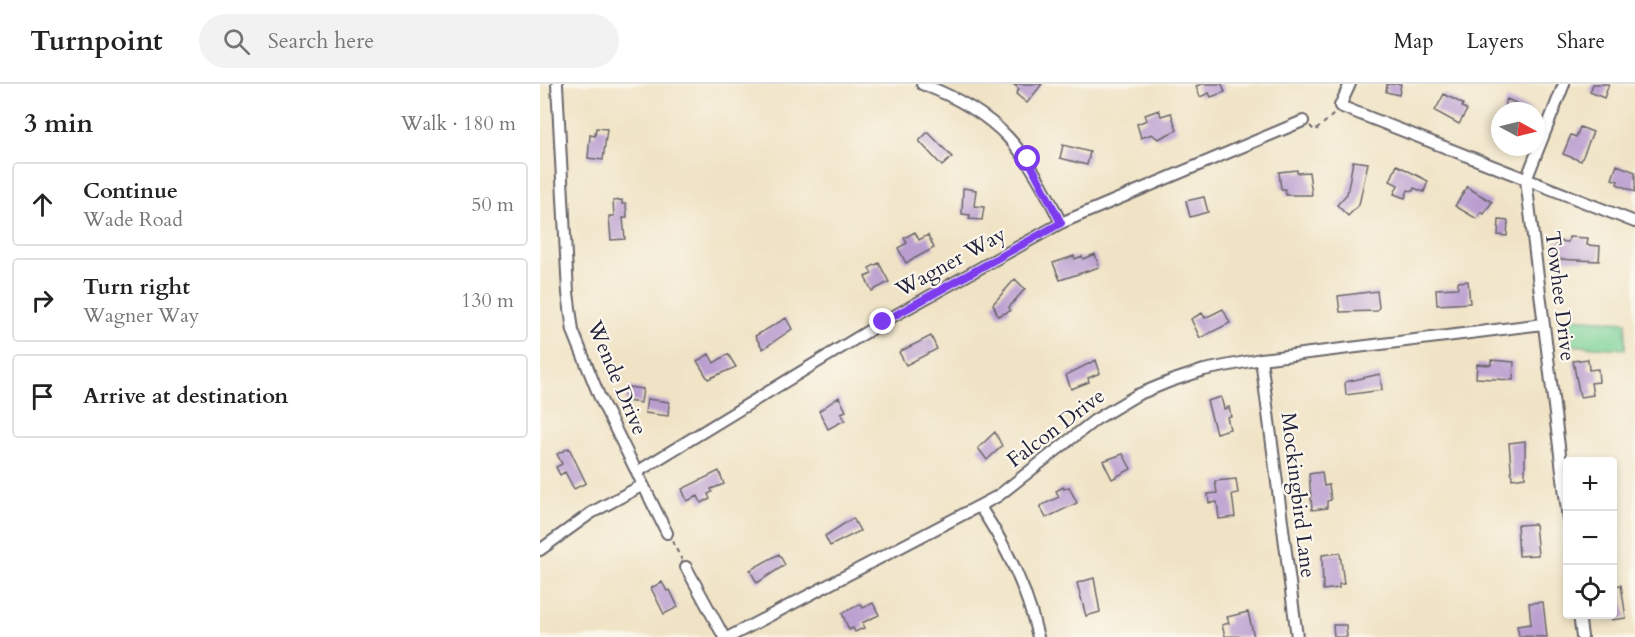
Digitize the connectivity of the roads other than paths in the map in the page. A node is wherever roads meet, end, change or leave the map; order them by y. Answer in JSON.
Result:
{"nodes":[{"id":1,"x":557,"y":84,"type":"edge"},
{"id":2,"x":922,"y":84,"type":"edge"},
{"id":3,"x":1350,"y":84,"type":"edge"},
{"id":4,"x":1563,"y":84,"type":"edge"},
{"id":5,"x":1303,"y":121,"type":"road end"},
{"id":6,"x":1526,"y":180,"type":"junction"},
{"id":7,"x":1635,"y":222,"type":"edge"},
{"id":8,"x":1061,"y":223,"type":"junction"},
{"id":9,"x":1543,"y":324,"type":"junction"},
{"id":10,"x":1260,"y":359,"type":"junction"},
{"id":11,"x":637,"y":472,"type":"junction"},
{"id":12,"x":644,"y":485,"type":"junction"},
{"id":13,"x":980,"y":507,"type":"junction"},
{"id":14,"x":1567,"y":511,"type":"edge"},
{"id":15,"x":668,"y":533,"type":"road end"},
{"id":16,"x":540,"y":550,"type":"edge"},
{"id":17,"x":686,"y":567,"type":"road end"},
{"id":18,"x":1580,"y":619,"type":"edge"},
{"id":19,"x":724,"y":637,"type":"edge"},
{"id":20,"x":729,"y":637,"type":"edge"},
{"id":21,"x":1038,"y":637,"type":"edge"},
{"id":22,"x":1297,"y":637,"type":"edge"},
{"id":23,"x":1582,"y":637,"type":"edge"}],
"edges":[{"from":1,"to":11,"type":"street","name":"Wende Drive"},
{"from":2,"to":8,"type":"street"},
{"from":3,"to":6,"type":"street"},
{"from":4,"to":6,"type":"street","name":"Towhee Drive"},
{"from":5,"to":8,"type":"street","name":"Wagner Way"},
{"from":6,"to":7,"type":"street"},
{"from":6,"to":9,"type":"street","name":"Towhee Drive"},
{"from":8,"to":11,"type":"street","name":"Wagner Way"},
{"from":9,"to":10,"type":"street","name":"Falcon Drive"},
{"from":9,"to":14,"type":"street","name":"Towhee Drive"},
{"from":10,"to":13,"type":"street","name":"Falcon Drive"},
{"from":10,"to":22,"type":"street","name":"Mockingbird Lane"},
{"from":11,"to":12,"type":"street","name":"Wende Drive"},
{"from":12,"to":15,"type":"street","name":"Wende Drive"},
{"from":12,"to":16,"type":"street"},
{"from":13,"to":20,"type":"street","name":"Falcon Drive"},
{"from":13,"to":21,"type":"street"},
{"from":17,"to":19,"type":"street"},
{"from":18,"to":23,"type":"street"}]}
